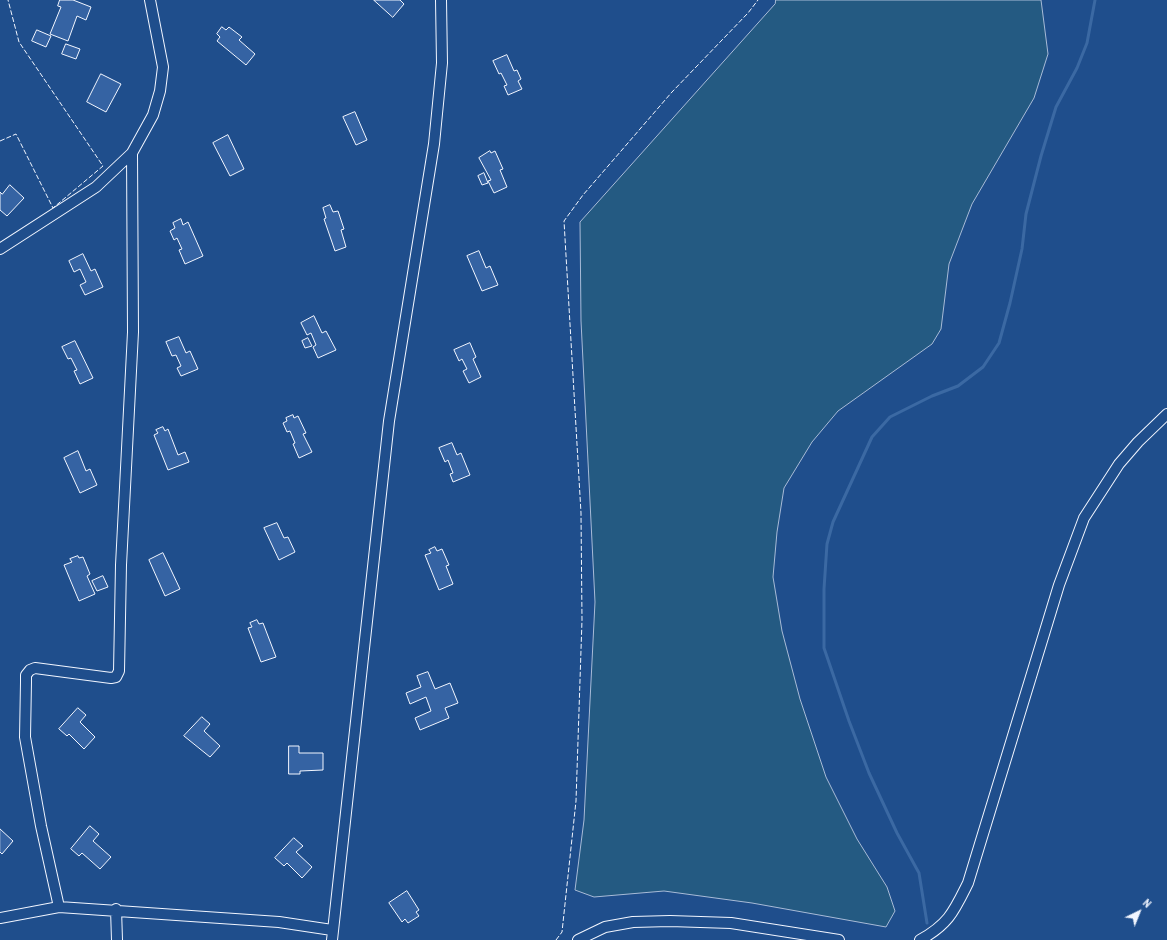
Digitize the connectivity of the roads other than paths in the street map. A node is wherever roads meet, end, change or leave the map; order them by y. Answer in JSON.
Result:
{"nodes":[{"id":1,"x":150,"y":0,"type":"edge"},
{"id":2,"x":441,"y":0,"type":"edge"},
{"id":3,"x":132,"y":153,"type":"junction"},
{"id":4,"x":0,"y":249,"type":"edge"},
{"id":5,"x":1167,"y":414,"type":"edge"},
{"id":6,"x":59,"y":907,"type":"junction"},
{"id":7,"x":116,"y":909,"type":"junction"},
{"id":8,"x":0,"y":918,"type":"edge"},
{"id":9,"x":332,"y":935,"type":"edge"},
{"id":10,"x":117,"y":940,"type":"edge"},
{"id":11,"x":578,"y":940,"type":"edge"},
{"id":12,"x":839,"y":940,"type":"edge"},
{"id":13,"x":920,"y":940,"type":"edge"}],
"edges":[{"from":1,"to":3,"type":"street"},
{"from":2,"to":9,"type":"street"},
{"from":3,"to":4,"type":"street"},
{"from":3,"to":6,"type":"street"},
{"from":5,"to":13,"type":"street"},
{"from":6,"to":7,"type":"street"},
{"from":6,"to":8,"type":"street"},
{"from":7,"to":9,"type":"street"},
{"from":7,"to":10,"type":"street"},
{"from":11,"to":12,"type":"street"}]}
